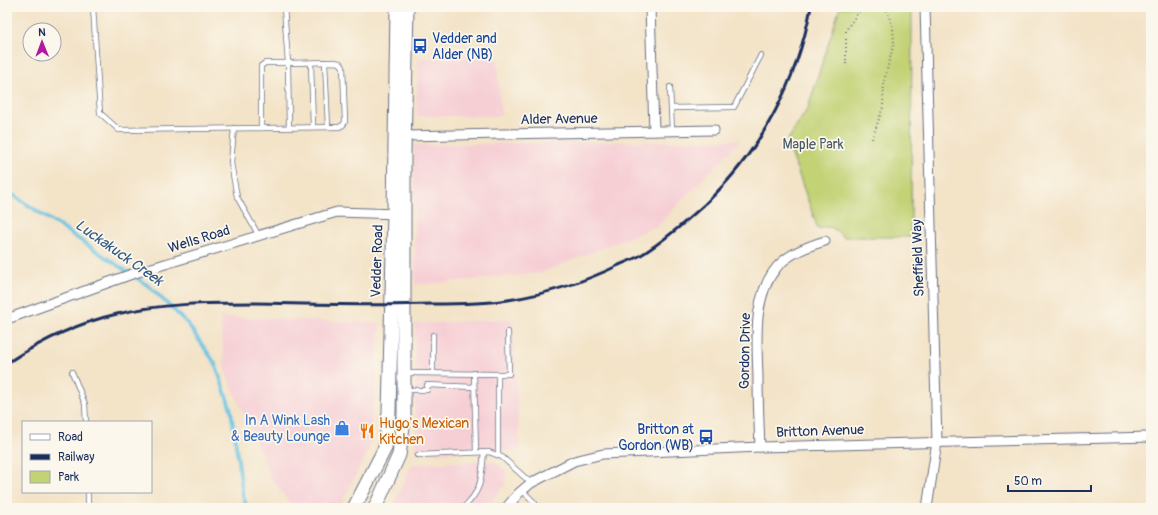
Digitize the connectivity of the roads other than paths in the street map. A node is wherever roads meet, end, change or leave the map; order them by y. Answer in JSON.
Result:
{"nodes":[{"id":1,"x":93,"y":7,"type":"edge"},
{"id":2,"x":284,"y":7,"type":"edge"},
{"id":3,"x":397,"y":7,"type":"edge"},
{"id":4,"x":407,"y":7,"type":"edge"},
{"id":5,"x":650,"y":7,"type":"edge"},
{"id":6,"x":925,"y":7,"type":"edge"},
{"id":7,"x":761,"y":54,"type":"dead end"},
{"id":8,"x":325,"y":62,"type":"junction"},
{"id":9,"x":288,"y":63,"type":"junction"},
{"id":10,"x":311,"y":63,"type":"junction"},
{"id":11,"x":670,"y":87,"type":"dead end"},
{"id":12,"x":671,"y":108,"type":"junction"},
{"id":13,"x":289,"y":127,"type":"junction"},
{"id":14,"x":313,"y":127,"type":"junction"},
{"id":15,"x":328,"y":127,"type":"junction"},
{"id":16,"x":234,"y":128,"type":"junction"},
{"id":17,"x":261,"y":128,"type":"junction"},
{"id":18,"x":714,"y":130,"type":"dead end"},
{"id":19,"x":654,"y":131,"type":"junction"},
{"id":20,"x":672,"y":131,"type":"junction"},
{"id":21,"x":404,"y":136,"type":"junction"},
{"id":22,"x":399,"y":214,"type":"junction"},
{"id":23,"x":259,"y":236,"type":"junction"},
{"id":24,"x":825,"y":241,"type":"dead end"},
{"id":25,"x":7,"y":319,"type":"edge"},
{"id":26,"x":508,"y":332,"type":"dead end"},
{"id":27,"x":433,"y":335,"type":"dead end"},
{"id":28,"x":72,"y":372,"type":"dead end"},
{"id":29,"x":404,"y":373,"type":"junction"},
{"id":30,"x":433,"y":373,"type":"junction"},
{"id":31,"x":474,"y":373,"type":"junction"},
{"id":32,"x":498,"y":374,"type":"junction"},
{"id":33,"x":474,"y":387,"type":"junction"},
{"id":34,"x":404,"y":390,"type":"junction"},
{"id":35,"x":86,"y":421,"type":"edge"},
{"id":36,"x":1151,"y":437,"type":"edge"},
{"id":37,"x":937,"y":442,"type":"junction"},
{"id":38,"x":760,"y":447,"type":"junction"},
{"id":39,"x":476,"y":452,"type":"junction"},
{"id":40,"x":484,"y":452,"type":"junction"},
{"id":41,"x":418,"y":455,"type":"dead end"},
{"id":42,"x":498,"y":455,"type":"junction"},
{"id":43,"x":530,"y":483,"type":"junction"},
{"id":44,"x":522,"y":490,"type":"junction"},
{"id":45,"x":88,"y":493,"type":"edge"},
{"id":46,"x":88,"y":508,"type":"edge"},
{"id":47,"x":354,"y":508,"type":"edge"},
{"id":48,"x":375,"y":508,"type":"edge"},
{"id":49,"x":463,"y":508,"type":"edge"},
{"id":50,"x":506,"y":508,"type":"edge"},
{"id":51,"x":535,"y":508,"type":"edge"},
{"id":52,"x":927,"y":508,"type":"edge"}],
"edges":[{"from":1,"to":16,"type":"lane"},
{"from":2,"to":9,"type":"lane"},
{"from":3,"to":22,"type":"main road","name":"Vedder Road"},
{"from":4,"to":21,"type":"main road","name":"Vedder Road"},
{"from":5,"to":19,"type":"street"},
{"from":6,"to":37,"type":"street","name":"Sheffield Way"},
{"from":7,"to":12,"type":"lane"},
{"from":8,"to":10,"type":"lane"},
{"from":8,"to":15,"type":"lane"},
{"from":8,"to":15,"type":"lane"},
{"from":9,"to":10,"type":"lane"},
{"from":9,"to":13,"type":"lane"},
{"from":9,"to":17,"type":"lane"},
{"from":10,"to":14,"type":"lane"},
{"from":11,"to":12,"type":"lane"},
{"from":12,"to":20,"type":"lane"},
{"from":13,"to":14,"type":"lane"},
{"from":13,"to":17,"type":"lane"},
{"from":14,"to":15,"type":"lane"},
{"from":16,"to":17,"type":"lane"},
{"from":16,"to":23,"type":"lane"},
{"from":18,"to":20,"type":"street","name":"Alder Avenue"},
{"from":19,"to":20,"type":"street","name":"Alder Avenue"},
{"from":19,"to":21,"type":"street","name":"Alder Avenue"},
{"from":21,"to":22,"type":"main road","name":"Vedder Road"},
{"from":22,"to":23,"type":"street","name":"Wells Road"},
{"from":22,"to":29,"type":"main road","name":"Vedder Road"},
{"from":22,"to":47,"type":"main road","name":"Vedder Road"},
{"from":23,"to":25,"type":"street","name":"Wells Road"},
{"from":24,"to":38,"type":"street","name":"Gordon Drive"},
{"from":26,"to":32,"type":"lane"},
{"from":27,"to":30,"type":"lane"},
{"from":28,"to":35,"type":"lane"},
{"from":29,"to":30,"type":"lane"},
{"from":29,"to":34,"type":"main road","name":"Vedder Road"},
{"from":30,"to":31,"type":"lane"},
{"from":31,"to":32,"type":"lane"},
{"from":31,"to":33,"type":"lane"},
{"from":32,"to":42,"type":"lane"},
{"from":33,"to":34,"type":"lane"},
{"from":33,"to":39,"type":"lane"},
{"from":34,"to":48,"type":"main road","name":"Vedder Road"},
{"from":36,"to":37,"type":"street","name":"Britton Avenue"},
{"from":37,"to":38,"type":"street","name":"Britton Avenue"},
{"from":37,"to":52,"type":"street","name":"Sheffield Way"},
{"from":38,"to":43,"type":"street","name":"Britton Avenue"},
{"from":39,"to":40,"type":"lane"},
{"from":39,"to":41,"type":"lane"},
{"from":40,"to":42,"type":"lane"},
{"from":40,"to":49,"type":"lane"},
{"from":42,"to":43,"type":"lane"},
{"from":43,"to":44,"type":"street","name":"Britton Avenue"},
{"from":44,"to":50,"type":"street","name":"Britton Avenue"},
{"from":44,"to":51,"type":"lane"},
{"from":45,"to":46,"type":"lane"}]}
